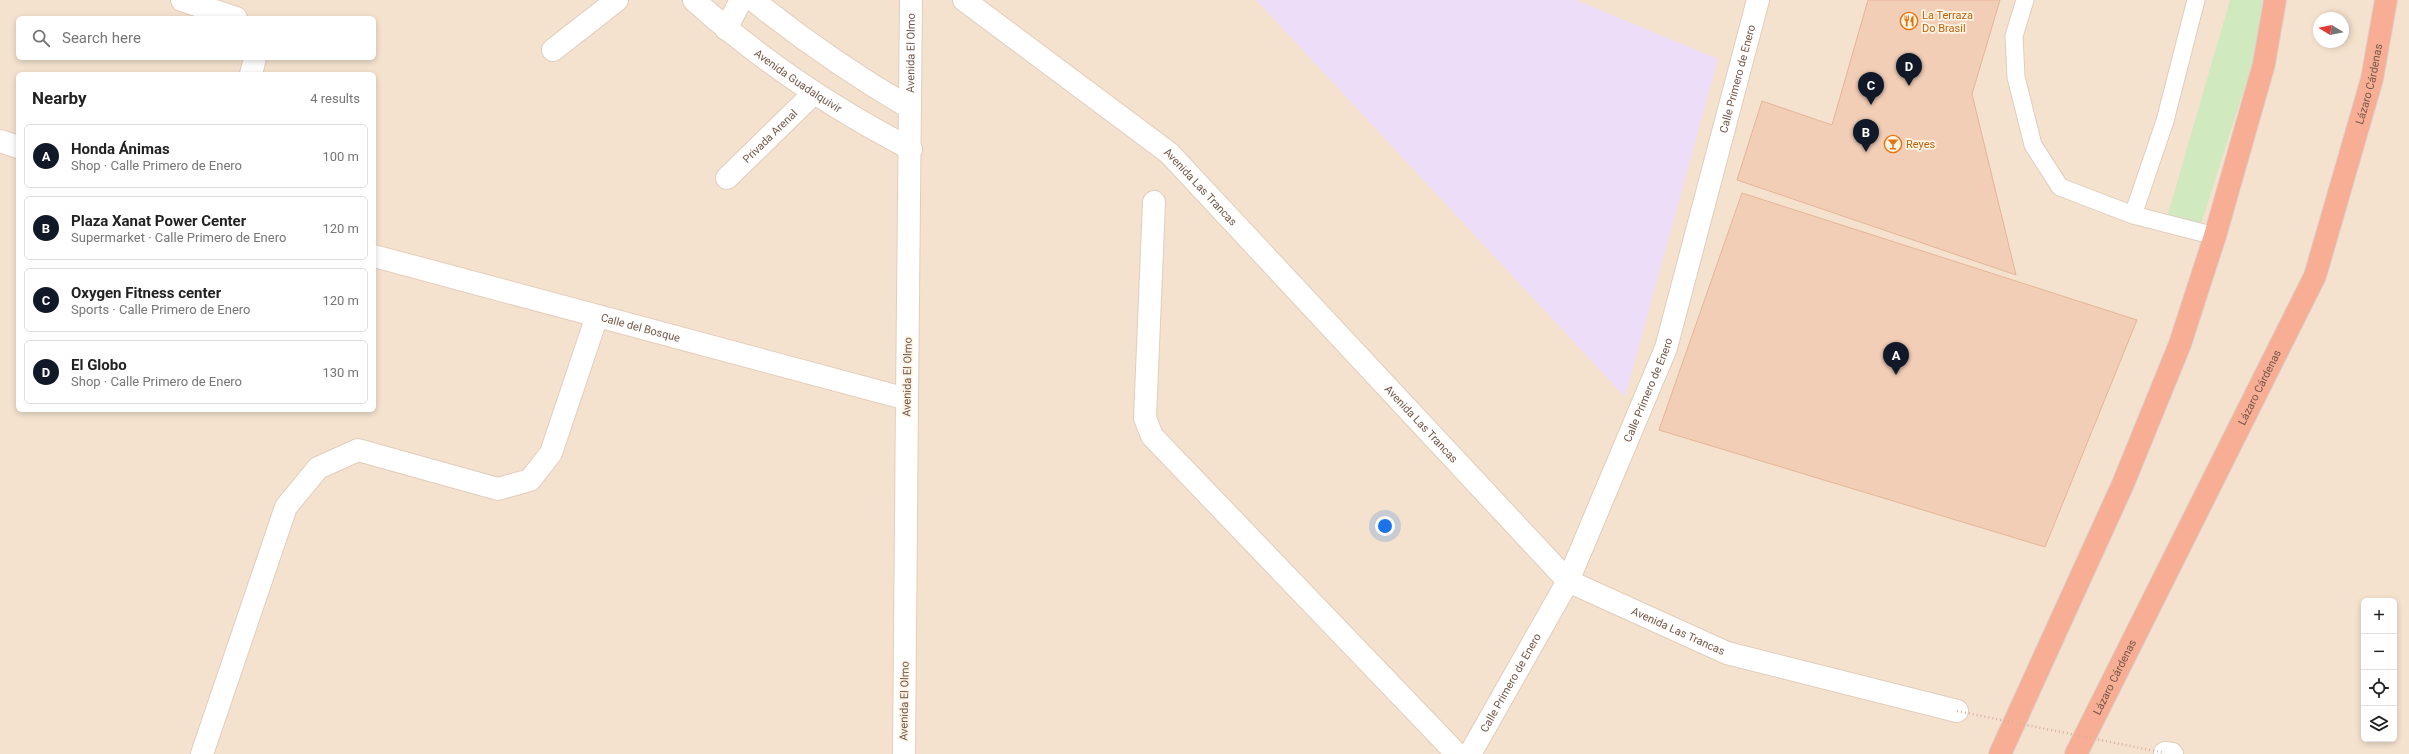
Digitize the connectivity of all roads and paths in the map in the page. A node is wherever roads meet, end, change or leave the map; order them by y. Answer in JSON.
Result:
{"nodes":[{"id":1,"x":182,"y":0,"type":"edge"},
{"id":2,"x":617,"y":0,"type":"edge"},
{"id":3,"x":694,"y":0,"type":"edge"},
{"id":4,"x":741,"y":0,"type":"edge"},
{"id":5,"x":753,"y":0,"type":"edge"},
{"id":6,"x":911,"y":0,"type":"edge"},
{"id":7,"x":964,"y":0,"type":"edge"},
{"id":8,"x":1758,"y":0,"type":"edge"},
{"id":9,"x":2025,"y":0,"type":"edge"},
{"id":10,"x":2196,"y":0,"type":"edge"},
{"id":11,"x":2275,"y":0,"type":"edge"},
{"id":12,"x":2386,"y":0,"type":"edge"},
{"id":13,"x":230,"y":16,"type":"edge"},
{"id":14,"x":726,"y":29,"type":"junction"},
{"id":15,"x":553,"y":50,"type":"dead end"},
{"id":16,"x":254,"y":60,"type":"edge"},
{"id":17,"x":252,"y":72,"type":"edge"},
{"id":18,"x":813,"y":94,"type":"junction"},
{"id":19,"x":910,"y":108,"type":"junction"},
{"id":20,"x":0,"y":141,"type":"edge"},
{"id":21,"x":16,"y":146,"type":"edge"},
{"id":22,"x":910,"y":149,"type":"junction"},
{"id":23,"x":727,"y":178,"type":"dead end"},
{"id":24,"x":1154,"y":202,"type":"dead end"},
{"id":25,"x":2133,"y":215,"type":"junction"},
{"id":26,"x":2216,"y":236,"type":"junction"},
{"id":27,"x":376,"y":257,"type":"edge"},
{"id":28,"x":597,"y":316,"type":"junction"},
{"id":29,"x":907,"y":399,"type":"junction"},
{"id":30,"x":1568,"y":581,"type":"junction"},
{"id":31,"x":1957,"y":711,"type":"joint"},
{"id":32,"x":2169,"y":753,"type":"edge"},
{"id":33,"x":202,"y":754,"type":"edge"},
{"id":34,"x":904,"y":754,"type":"edge"},
{"id":35,"x":1457,"y":754,"type":"edge"},
{"id":36,"x":1470,"y":754,"type":"edge"},
{"id":37,"x":2000,"y":754,"type":"edge"},
{"id":38,"x":2076,"y":754,"type":"edge"}],
"edges":[{"from":1,"to":13,"type":"street"},
{"from":2,"to":15,"type":"street"},
{"from":3,"to":14,"type":"street","name":"Avenida Guadalquivir"},
{"from":4,"to":14,"type":"street"},
{"from":5,"to":19,"type":"street"},
{"from":6,"to":19,"type":"street","name":"Avenida El Olmo"},
{"from":7,"to":30,"type":"street","name":"Avenida Las Trancas"},
{"from":8,"to":30,"type":"street","name":"Calle Primero de Enero"},
{"from":9,"to":25,"type":"lane"},
{"from":10,"to":25,"type":"lane"},
{"from":11,"to":26,"type":"highway"},
{"from":12,"to":38,"type":"highway","name":"Lázaro Cárdenas"},
{"from":14,"to":18,"type":"street","name":"Avenida Guadalquivir"},
{"from":16,"to":17,"type":"street"},
{"from":18,"to":22,"type":"street","name":"Avenida Guadalquivir"},
{"from":18,"to":23,"type":"street","name":"Privada Arenal"},
{"from":19,"to":22,"type":"street","name":"Avenida El Olmo"},
{"from":20,"to":21,"type":"street"},
{"from":22,"to":29,"type":"street","name":"Avenida El Olmo"},
{"from":24,"to":35,"type":"street"},
{"from":25,"to":26,"type":"lane"},
{"from":26,"to":37,"type":"highway"},
{"from":27,"to":28,"type":"street","name":"Calle del Bosque"},
{"from":28,"to":29,"type":"street","name":"Calle del Bosque"},
{"from":28,"to":33,"type":"street"},
{"from":29,"to":34,"type":"street","name":"Avenida El Olmo"},
{"from":30,"to":31,"type":"street","name":"Avenida Las Trancas"},
{"from":30,"to":36,"type":"street","name":"Calle Primero de Enero"},
{"from":31,"to":32,"type":"path","bridge":true}]}
